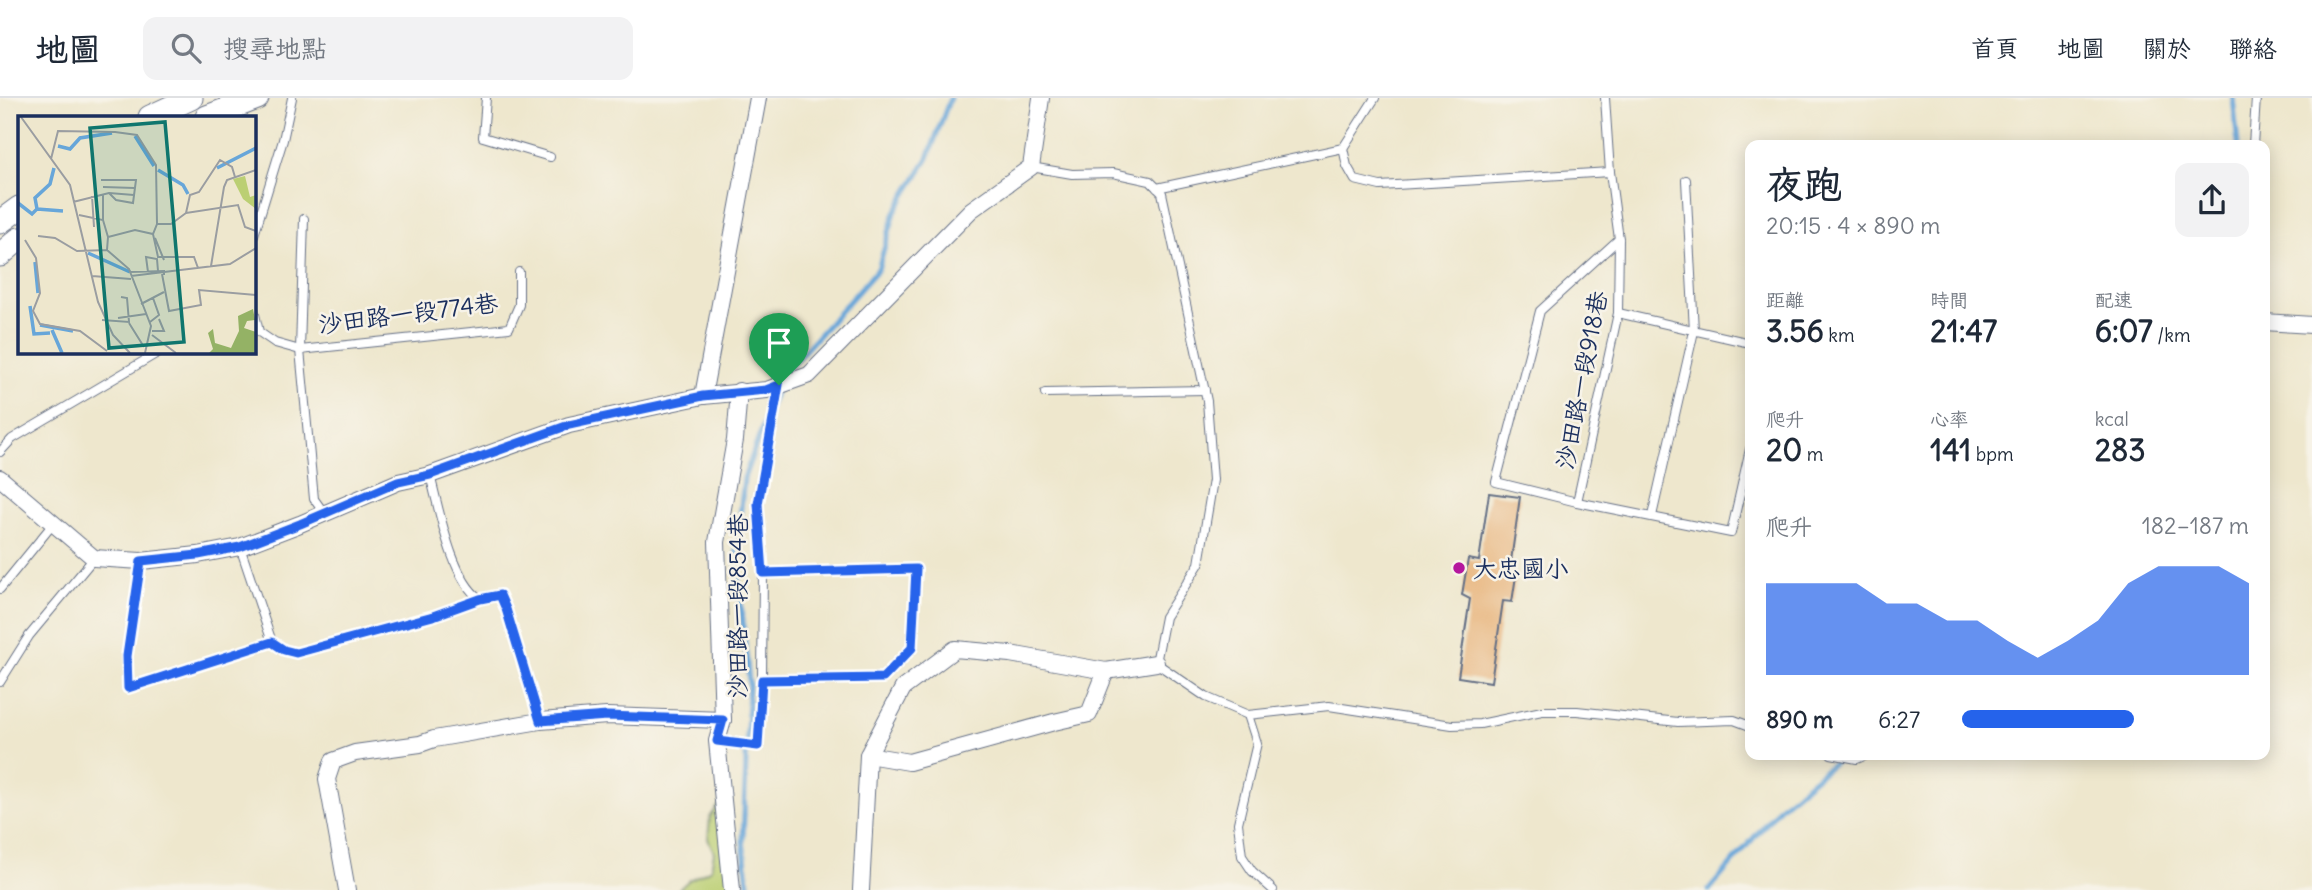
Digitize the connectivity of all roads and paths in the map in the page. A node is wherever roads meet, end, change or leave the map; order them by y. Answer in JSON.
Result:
{"nodes":[{"id":1,"x":191,"y":98,"type":"edge"},
{"id":2,"x":257,"y":98,"type":"edge"},
{"id":3,"x":292,"y":98,"type":"edge"},
{"id":4,"x":486,"y":98,"type":"edge"},
{"id":5,"x":758,"y":98,"type":"edge"},
{"id":6,"x":1041,"y":98,"type":"edge"},
{"id":7,"x":1375,"y":98,"type":"edge"},
{"id":8,"x":1605,"y":98,"type":"edge"},
{"id":9,"x":2256,"y":98,"type":"edge"},
{"id":10,"x":152,"y":116,"type":"edge"},
{"id":11,"x":210,"y":116,"type":"edge"},
{"id":12,"x":2253,"y":140,"type":"edge"},
{"id":13,"x":1343,"y":148,"type":"junction"},
{"id":14,"x":550,"y":157,"type":"dead end"},
{"id":15,"x":1031,"y":167,"type":"junction"},
{"id":16,"x":1610,"y":172,"type":"junction"},
{"id":17,"x":1686,"y":180,"type":"dead end"},
{"id":18,"x":1157,"y":188,"type":"junction"},
{"id":19,"x":18,"y":209,"type":"edge"},
{"id":20,"x":304,"y":219,"type":"dead end"},
{"id":21,"x":0,"y":222,"type":"edge"},
{"id":22,"x":256,"y":228,"type":"edge"},
{"id":23,"x":1619,"y":239,"type":"junction"},
{"id":24,"x":18,"y":240,"type":"edge"},
{"id":25,"x":0,"y":255,"type":"edge"},
{"id":26,"x":520,"y":272,"type":"dead end"},
{"id":27,"x":1618,"y":313,"type":"junction"},
{"id":28,"x":2270,"y":322,"type":"edge"},
{"id":29,"x":2312,"y":325,"type":"edge"},
{"id":30,"x":256,"y":331,"type":"edge"},
{"id":31,"x":1693,"y":331,"type":"junction"},
{"id":32,"x":1745,"y":342,"type":"edge"},
{"id":33,"x":300,"y":350,"type":"junction"},
{"id":34,"x":156,"y":354,"type":"edge"},
{"id":35,"x":779,"y":385,"type":"junction"},
{"id":36,"x":1205,"y":390,"type":"junction"},
{"id":37,"x":739,"y":391,"type":"junction"},
{"id":38,"x":1045,"y":393,"type":"dead end"},
{"id":39,"x":703,"y":396,"type":"junction"},
{"id":40,"x":0,"y":452,"type":"edge"},
{"id":41,"x":1745,"y":471,"type":"edge"},
{"id":42,"x":430,"y":475,"type":"junction"},
{"id":43,"x":0,"y":478,"type":"edge"},
{"id":44,"x":1577,"y":502,"type":"junction"},
{"id":45,"x":324,"y":513,"type":"junction"},
{"id":46,"x":1652,"y":516,"type":"junction"},
{"id":47,"x":53,"y":523,"type":"junction"},
{"id":48,"x":240,"y":547,"type":"junction"},
{"id":49,"x":94,"y":558,"type":"junction"},
{"id":50,"x":141,"y":561,"type":"junction"},
{"id":51,"x":763,"y":573,"type":"junction"},
{"id":52,"x":0,"y":589,"type":"edge"},
{"id":53,"x":480,"y":599,"type":"junction"},
{"id":54,"x":272,"y":642,"type":"junction"},
{"id":55,"x":1156,"y":663,"type":"junction"},
{"id":56,"x":1106,"y":671,"type":"junction"},
{"id":57,"x":762,"y":680,"type":"junction"},
{"id":58,"x":0,"y":682,"type":"edge"},
{"id":59,"x":1248,"y":715,"type":"junction"},
{"id":60,"x":723,"y":720,"type":"junction"},
{"id":61,"x":540,"y":721,"type":"junction"},
{"id":62,"x":1745,"y":724,"type":"edge"},
{"id":63,"x":717,"y":741,"type":"junction"},
{"id":64,"x":868,"y":755,"type":"junction"},
{"id":65,"x":347,"y":890,"type":"edge"},
{"id":66,"x":732,"y":890,"type":"edge"},
{"id":67,"x":861,"y":890,"type":"edge"},
{"id":68,"x":1273,"y":890,"type":"edge"}],
"edges":[{"from":1,"to":10,"type":"main road"},
{"from":2,"to":11,"type":"main road"},
{"from":3,"to":22,"type":"lane"},
{"from":4,"to":14,"type":"lane"},
{"from":5,"to":39,"type":"street"},
{"from":6,"to":15,"type":"street"},
{"from":7,"to":13,"type":"lane"},
{"from":8,"to":16,"type":"lane","name":"沙田路一段918巷"},
{"from":9,"to":12,"type":"lane"},
{"from":13,"to":16,"type":"lane"},
{"from":13,"to":18,"type":"lane"},
{"from":15,"to":18,"type":"lane"},
{"from":15,"to":35,"type":"street"},
{"from":16,"to":23,"type":"lane","name":"沙田路一段918巷"},
{"from":17,"to":31,"type":"lane"},
{"from":18,"to":36,"type":"lane"},
{"from":19,"to":21,"type":"main road"},
{"from":20,"to":33,"type":"lane","name":"沙田路一段774巷"},
{"from":23,"to":27,"type":"lane","name":"沙田路一段918巷"},
{"from":23,"to":44,"type":"lane"},
{"from":24,"to":25,"type":"main road"},
{"from":26,"to":33,"type":"lane","name":"沙田路一段774巷"},
{"from":27,"to":31,"type":"lane"},
{"from":27,"to":44,"type":"lane","name":"沙田路一段918巷"},
{"from":28,"to":29,"type":"street"},
{"from":30,"to":33,"type":"lane","name":"沙田路一段774巷"},
{"from":31,"to":32,"type":"lane"},
{"from":31,"to":46,"type":"lane"},
{"from":33,"to":45,"type":"lane","name":"沙田路一段774巷"},
{"from":34,"to":40,"type":"lane"},
{"from":35,"to":37,"type":"street"},
{"from":35,"to":51,"type":"lane","name":"沙田路一段854巷"},
{"from":36,"to":38,"type":"lane"},
{"from":36,"to":55,"type":"lane"},
{"from":37,"to":39,"type":"street"},
{"from":37,"to":60,"type":"street","name":"沙田路一段854巷"},
{"from":39,"to":42,"type":"street"},
{"from":41,"to":46,"type":"lane"},
{"from":42,"to":45,"type":"street"},
{"from":42,"to":53,"type":"lane"},
{"from":43,"to":47,"type":"street"},
{"from":44,"to":46,"type":"lane"},
{"from":45,"to":48,"type":"street"},
{"from":47,"to":49,"type":"street"},
{"from":47,"to":52,"type":"lane"},
{"from":48,"to":50,"type":"street"},
{"from":48,"to":54,"type":"lane"},
{"from":49,"to":50,"type":"street"},
{"from":49,"to":58,"type":"lane"},
{"from":50,"to":54,"type":"lane"},
{"from":51,"to":57,"type":"lane","name":"沙田路一段854巷"},
{"from":51,"to":57,"type":"lane"},
{"from":53,"to":54,"type":"lane"},
{"from":53,"to":61,"type":"lane"},
{"from":55,"to":56,"type":"street"},
{"from":55,"to":59,"type":"lane"},
{"from":56,"to":64,"type":"street"},
{"from":56,"to":64,"type":"street"},
{"from":57,"to":63,"type":"lane","name":"沙田路一段854巷"},
{"from":59,"to":62,"type":"lane"},
{"from":59,"to":68,"type":"lane"},
{"from":60,"to":61,"type":"street"},
{"from":60,"to":63,"type":"street","name":"沙田路一段854巷"},
{"from":61,"to":65,"type":"street"},
{"from":63,"to":66,"type":"street","name":"沙田路一段854巷"},
{"from":64,"to":67,"type":"street"}]}
